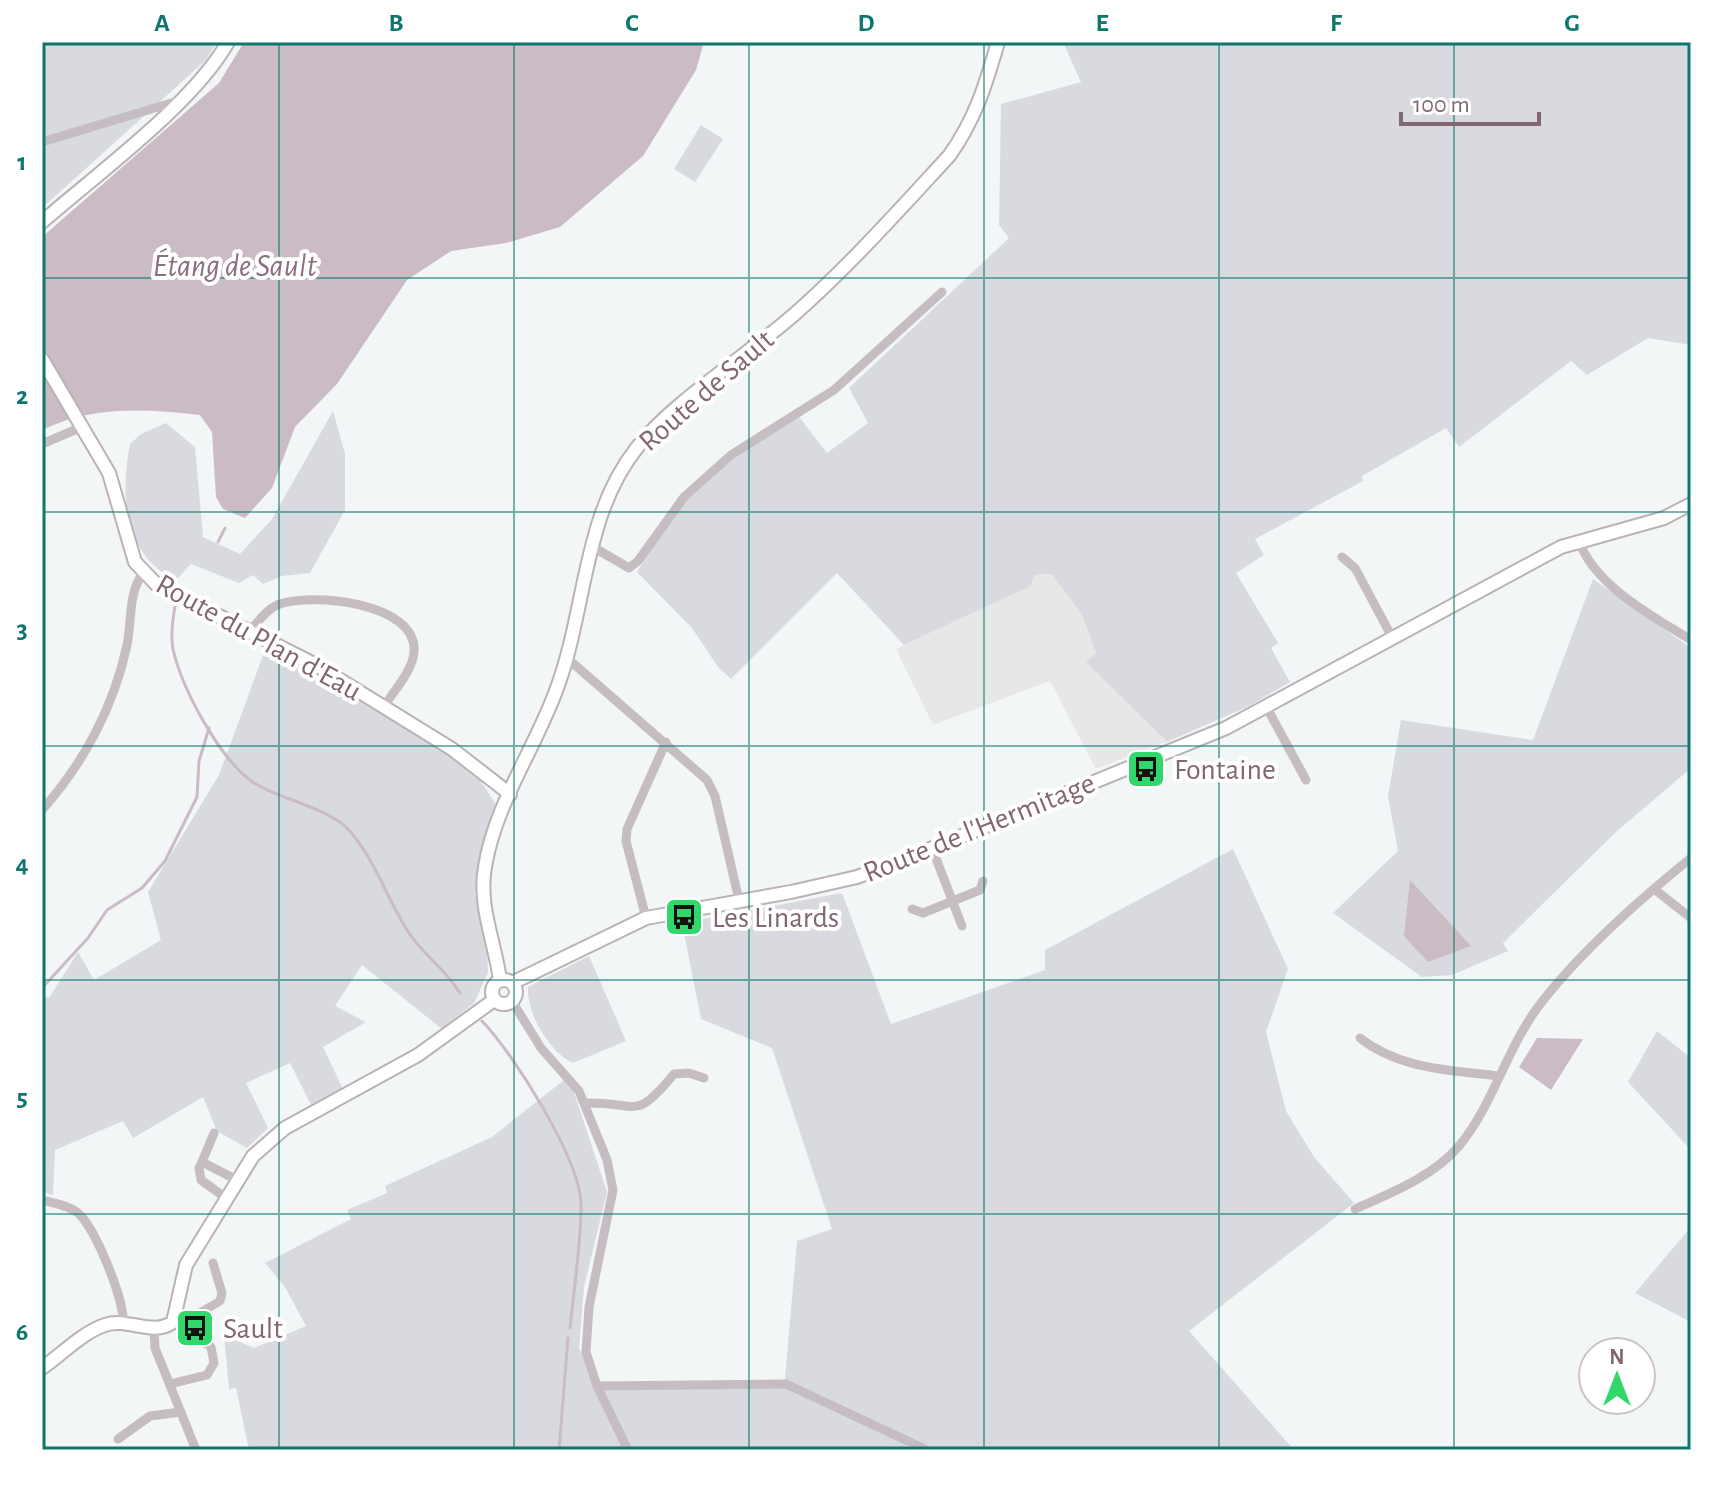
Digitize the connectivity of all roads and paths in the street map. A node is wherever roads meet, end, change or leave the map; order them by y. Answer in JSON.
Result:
{"nodes":[{"id":1,"x":228,"y":42,"type":"edge"},
{"id":2,"x":998,"y":42,"type":"edge"},
{"id":3,"x":181,"y":100,"type":"junction"},
{"id":4,"x":42,"y":142,"type":"edge"},
{"id":5,"x":42,"y":222,"type":"edge"},
{"id":6,"x":942,"y":292,"type":"dead end"},
{"id":7,"x":42,"y":359,"type":"edge"},
{"id":8,"x":83,"y":424,"type":"junction"},
{"id":9,"x":42,"y":444,"type":"edge"},
{"id":10,"x":1691,"y":504,"type":"edge"},
{"id":11,"x":1579,"y":541,"type":"junction"},
{"id":12,"x":593,"y":547,"type":"junction"},
{"id":13,"x":1342,"y":557,"type":"dead end"},
{"id":14,"x":143,"y":573,"type":"junction"},
{"id":15,"x":250,"y":631,"type":"junction"},
{"id":16,"x":1393,"y":639,"type":"junction"},
{"id":17,"x":1691,"y":640,"type":"edge"},
{"id":18,"x":567,"y":658,"type":"junction"},
{"id":19,"x":384,"y":706,"type":"junction"},
{"id":20,"x":1267,"y":708,"type":"junction"},
{"id":21,"x":666,"y":742,"type":"junction"},
{"id":22,"x":1306,"y":780,"type":"dead end"},
{"id":23,"x":510,"y":794,"type":"junction"},
{"id":24,"x":42,"y":810,"type":"edge"},
{"id":25,"x":932,"y":848,"type":"junction"},
{"id":26,"x":1691,"y":858,"type":"edge"},
{"id":27,"x":983,"y":881,"type":"dead end"},
{"id":28,"x":1654,"y":889,"type":"junction"},
{"id":29,"x":739,"y":900,"type":"junction"},
{"id":30,"x":952,"y":900,"type":"junction"},
{"id":31,"x":912,"y":909,"type":"dead end"},
{"id":32,"x":646,"y":918,"type":"junction"},
{"id":33,"x":1691,"y":918,"type":"edge"},
{"id":34,"x":962,"y":926,"type":"dead end"},
{"id":35,"x":506,"y":982,"type":"junction"},
{"id":36,"x":494,"y":1000,"type":"junction"},
{"id":37,"x":512,"y":1001,"type":"junction"},
{"id":38,"x":1360,"y":1038,"type":"dead end"},
{"id":39,"x":1498,"y":1076,"type":"junction"},
{"id":40,"x":704,"y":1078,"type":"dead end"},
{"id":41,"x":585,"y":1103,"type":"junction"},
{"id":42,"x":214,"y":1133,"type":"dead end"},
{"id":43,"x":202,"y":1162,"type":"junction"},
{"id":44,"x":237,"y":1180,"type":"junction"},
{"id":45,"x":226,"y":1198,"type":"junction"},
{"id":46,"x":42,"y":1200,"type":"edge"},
{"id":47,"x":1355,"y":1209,"type":"dead end"},
{"id":48,"x":213,"y":1263,"type":"dead end"},
{"id":49,"x":123,"y":1323,"type":"junction"},
{"id":50,"x":177,"y":1325,"type":"junction"},
{"id":51,"x":154,"y":1328,"type":"junction"},
{"id":52,"x":42,"y":1368,"type":"edge"},
{"id":53,"x":170,"y":1384,"type":"junction"},
{"id":54,"x":597,"y":1386,"type":"junction"},
{"id":55,"x":181,"y":1412,"type":"junction"},
{"id":56,"x":118,"y":1439,"type":"dead end"},
{"id":57,"x":196,"y":1450,"type":"edge"},
{"id":58,"x":628,"y":1450,"type":"edge"},
{"id":59,"x":927,"y":1450,"type":"edge"}],
"edges":[{"from":1,"to":3,"type":"street"},
{"from":2,"to":12,"type":"street","name":"Route de Sault"},
{"from":3,"to":4,"type":"street"},
{"from":3,"to":5,"type":"street"},
{"from":6,"to":12,"type":"street"},
{"from":7,"to":8,"type":"street","name":"Route du Plan d'Eau"},
{"from":8,"to":9,"type":"street"},
{"from":8,"to":14,"type":"street","name":"Route du Plan d'Eau"},
{"from":10,"to":11,"type":"street","name":"Route de l'Hermitage"},
{"from":11,"to":16,"type":"street","name":"Route de l'Hermitage"},
{"from":11,"to":17,"type":"street"},
{"from":12,"to":18,"type":"street","name":"Route de Sault"},
{"from":13,"to":16,"type":"street"},
{"from":14,"to":15,"type":"street","name":"Route du Plan d'Eau"},
{"from":14,"to":24,"type":"street"},
{"from":15,"to":19,"type":"street","name":"Route du Plan d'Eau"},
{"from":15,"to":19,"type":"street"},
{"from":16,"to":20,"type":"street","name":"Route de l'Hermitage"},
{"from":18,"to":21,"type":"street"},
{"from":18,"to":23,"type":"street","name":"Route de Sault"},
{"from":19,"to":23,"type":"street","name":"Route du Plan d'Eau"},
{"from":20,"to":22,"type":"street"},
{"from":20,"to":25,"type":"street","name":"Route de l'Hermitage"},
{"from":21,"to":29,"type":"street"},
{"from":21,"to":32,"type":"street"},
{"from":23,"to":35,"type":"street","name":"Route de Sault"},
{"from":25,"to":29,"type":"street","name":"Route de l'Hermitage"},
{"from":25,"to":30,"type":"street"},
{"from":26,"to":28,"type":"street"},
{"from":27,"to":30,"type":"street"},
{"from":28,"to":33,"type":"street"},
{"from":28,"to":39,"type":"street"},
{"from":29,"to":32,"type":"street","name":"Route de l'Hermitage"},
{"from":30,"to":31,"type":"street"},
{"from":30,"to":34,"type":"street"},
{"from":32,"to":35,"type":"street","name":"Route de l'Hermitage"},
{"from":35,"to":36,"type":"street"},
{"from":35,"to":37,"type":"street"},
{"from":36,"to":37,"type":"street"},
{"from":36,"to":44,"type":"street"},
{"from":37,"to":41,"type":"street"},
{"from":38,"to":39,"type":"street"},
{"from":39,"to":47,"type":"street"},
{"from":40,"to":41,"type":"street"},
{"from":41,"to":54,"type":"street"},
{"from":42,"to":43,"type":"street"},
{"from":43,"to":44,"type":"street"},
{"from":43,"to":45,"type":"street"},
{"from":44,"to":45,"type":"street"},
{"from":45,"to":50,"type":"street"},
{"from":46,"to":49,"type":"street"},
{"from":48,"to":50,"type":"street"},
{"from":49,"to":51,"type":"street"},
{"from":49,"to":52,"type":"street"},
{"from":50,"to":51,"type":"street"},
{"from":50,"to":53,"type":"street"},
{"from":51,"to":53,"type":"street"},
{"from":53,"to":55,"type":"street"},
{"from":54,"to":58,"type":"street"},
{"from":54,"to":59,"type":"street"},
{"from":55,"to":56,"type":"street"},
{"from":55,"to":57,"type":"street"}]}
